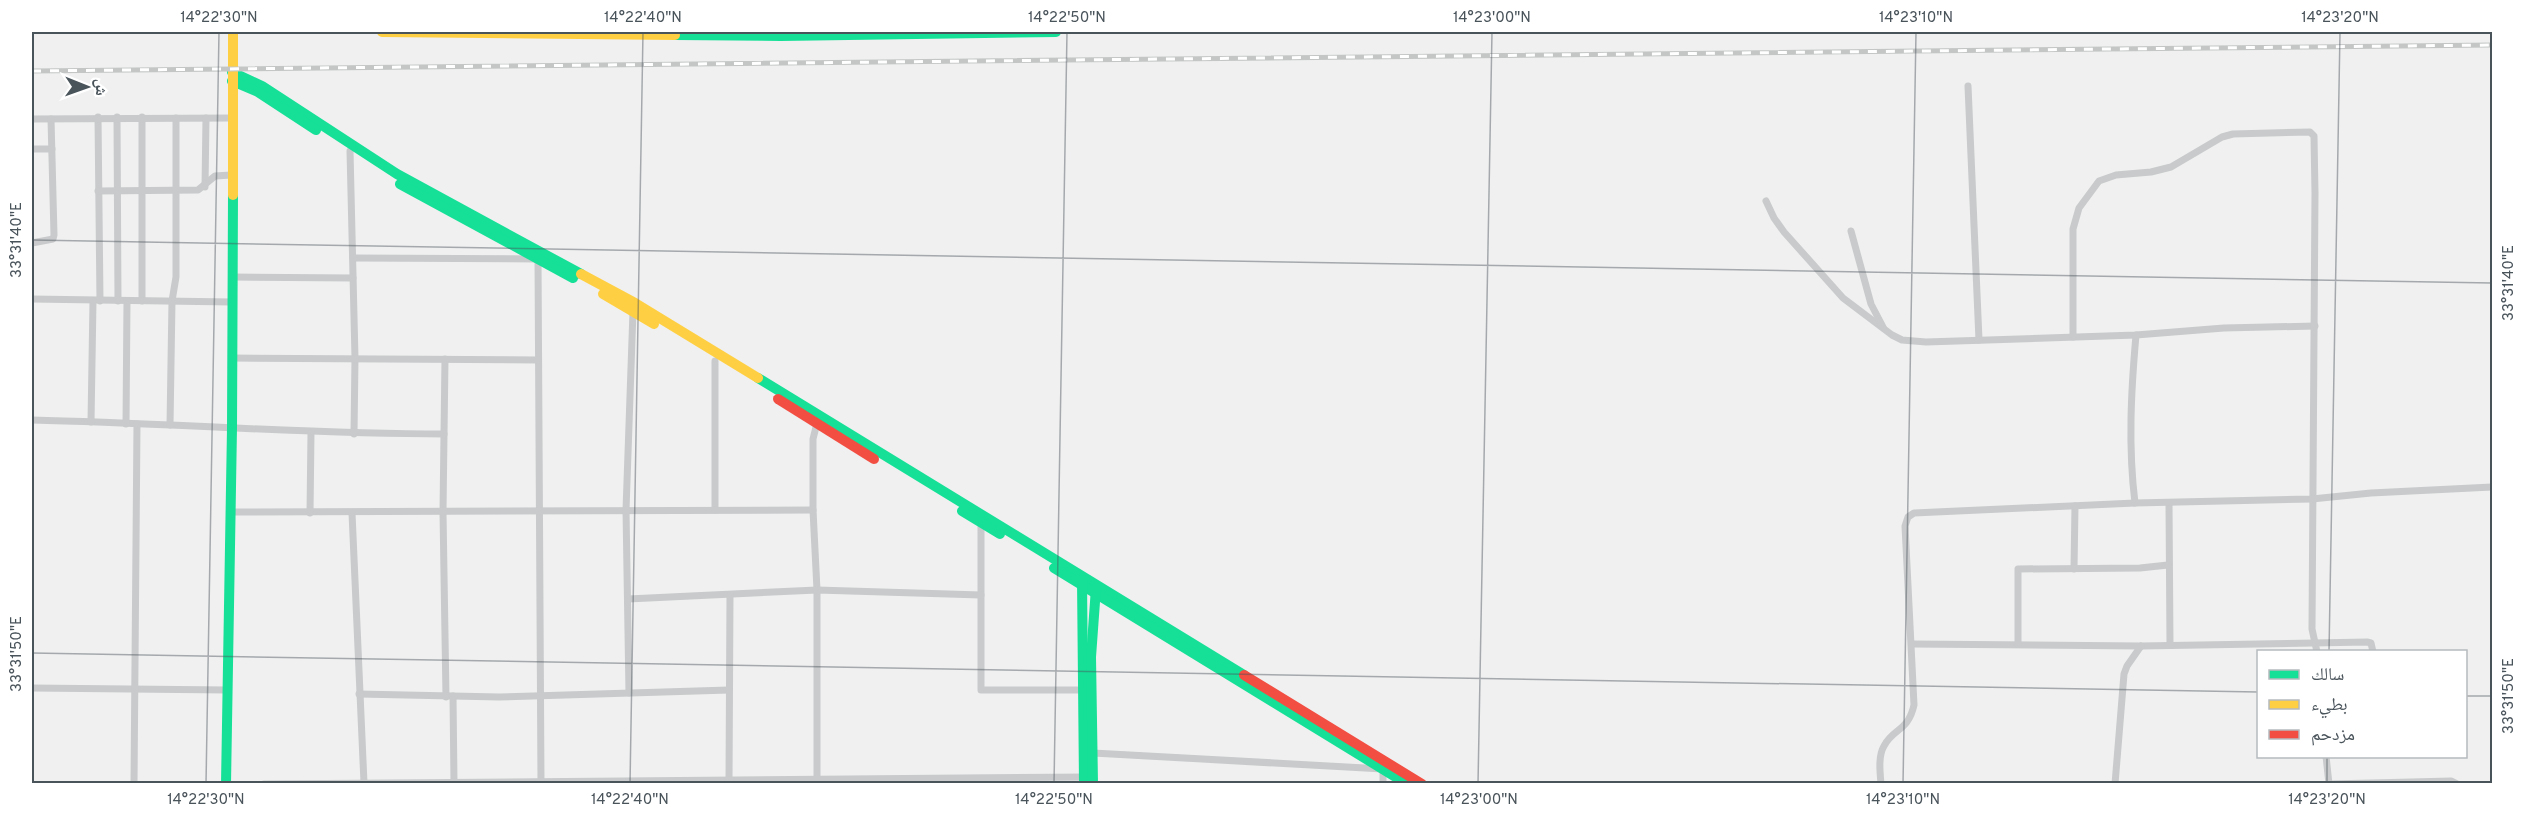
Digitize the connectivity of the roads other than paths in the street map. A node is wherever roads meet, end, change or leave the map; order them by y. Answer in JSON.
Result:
{"nodes":[{"id":1,"x":233,"y":32,"type":"edge"},
{"id":2,"x":382,"y":32,"type":"edge"},
{"id":3,"x":978,"y":32,"type":"edge"},
{"id":4,"x":1056,"y":32,"type":"edge"},
{"id":5,"x":232,"y":77,"type":"junction"},
{"id":6,"x":1968,"y":86,"type":"dead end"},
{"id":7,"x":98,"y":117,"type":"junction"},
{"id":8,"x":117,"y":117,"type":"junction"},
{"id":9,"x":142,"y":117,"type":"junction"},
{"id":10,"x":176,"y":118,"type":"junction"},
{"id":11,"x":206,"y":118,"type":"junction"},
{"id":12,"x":232,"y":118,"type":"junction"},
{"id":13,"x":32,"y":119,"type":"edge"},
{"id":14,"x":51,"y":119,"type":"junction"},
{"id":15,"x":52,"y":148,"type":"junction"},
{"id":16,"x":32,"y":149,"type":"edge"},
{"id":17,"x":350,"y":151,"type":"junction"},
{"id":18,"x":231,"y":175,"type":"junction"},
{"id":19,"x":205,"y":187,"type":"junction"},
{"id":20,"x":98,"y":191,"type":"junction"},
{"id":21,"x":117,"y":191,"type":"junction"},
{"id":22,"x":142,"y":191,"type":"junction"},
{"id":23,"x":176,"y":191,"type":"junction"},
{"id":24,"x":1766,"y":201,"type":"dead end"},
{"id":25,"x":1851,"y":231,"type":"dead end"},
{"id":26,"x":504,"y":236,"type":"junction"},
{"id":27,"x":32,"y":243,"type":"edge"},
{"id":28,"x":353,"y":258,"type":"junction"},
{"id":29,"x":538,"y":260,"type":"junction"},
{"id":30,"x":232,"y":277,"type":"junction"},
{"id":31,"x":353,"y":278,"type":"junction"},
{"id":32,"x":32,"y":299,"type":"edge"},
{"id":33,"x":96,"y":301,"type":"junction"},
{"id":34,"x":118,"y":301,"type":"junction"},
{"id":35,"x":127,"y":301,"type":"junction"},
{"id":36,"x":142,"y":301,"type":"junction"},
{"id":37,"x":172,"y":302,"type":"junction"},
{"id":38,"x":231,"y":303,"type":"junction"},
{"id":39,"x":633,"y":311,"type":"junction"},
{"id":40,"x":2314,"y":326,"type":"junction"},
{"id":41,"x":1884,"y":329,"type":"junction"},
{"id":42,"x":2136,"y":335,"type":"junction"},
{"id":43,"x":2073,"y":337,"type":"junction"},
{"id":44,"x":1979,"y":340,"type":"junction"},
{"id":45,"x":232,"y":358,"type":"junction"},
{"id":46,"x":355,"y":358,"type":"junction"},
{"id":47,"x":445,"y":359,"type":"junction"},
{"id":48,"x":538,"y":360,"type":"junction"},
{"id":49,"x":715,"y":361,"type":"junction"},
{"id":50,"x":32,"y":420,"type":"edge"},
{"id":51,"x":91,"y":422,"type":"junction"},
{"id":52,"x":817,"y":423,"type":"junction"},
{"id":53,"x":126,"y":424,"type":"junction"},
{"id":54,"x":137,"y":424,"type":"junction"},
{"id":55,"x":170,"y":425,"type":"junction"},
{"id":56,"x":232,"y":428,"type":"junction"},
{"id":57,"x":311,"y":433,"type":"junction"},
{"id":58,"x":354,"y":434,"type":"junction"},
{"id":59,"x":444,"y":434,"type":"junction"},
{"id":60,"x":2493,"y":487,"type":"edge"},
{"id":61,"x":2312,"y":499,"type":"junction"},
{"id":62,"x":2135,"y":503,"type":"junction"},
{"id":63,"x":2169,"y":503,"type":"junction"},
{"id":64,"x":2075,"y":506,"type":"junction"},
{"id":65,"x":626,"y":510,"type":"junction"},
{"id":66,"x":715,"y":510,"type":"junction"},
{"id":67,"x":813,"y":510,"type":"junction"},
{"id":68,"x":538,"y":511,"type":"junction"},
{"id":69,"x":443,"y":512,"type":"junction"},
{"id":70,"x":230,"y":513,"type":"junction"},
{"id":71,"x":310,"y":513,"type":"junction"},
{"id":72,"x":352,"y":513,"type":"junction"},
{"id":73,"x":981,"y":523,"type":"junction"},
{"id":74,"x":2168,"y":565,"type":"junction"},
{"id":75,"x":2074,"y":569,"type":"junction"},
{"id":76,"x":1082,"y":580,"type":"junction"},
{"id":77,"x":1095,"y":589,"type":"junction"},
{"id":78,"x":817,"y":590,"type":"junction"},
{"id":79,"x":981,"y":595,"type":"junction"},
{"id":80,"x":730,"y":596,"type":"junction"},
{"id":81,"x":628,"y":599,"type":"junction"},
{"id":82,"x":1912,"y":644,"type":"junction"},
{"id":83,"x":2018,"y":644,"type":"junction"},
{"id":84,"x":2170,"y":645,"type":"junction"},
{"id":85,"x":2141,"y":646,"type":"junction"},
{"id":86,"x":2315,"y":647,"type":"edge"},
{"id":87,"x":2373,"y":650,"type":"edge"},
{"id":88,"x":32,"y":688,"type":"edge"},
{"id":89,"x":133,"y":689,"type":"junction"},
{"id":90,"x":227,"y":690,"type":"junction"},
{"id":91,"x":729,"y":690,"type":"junction"},
{"id":92,"x":1084,"y":690,"type":"junction"},
{"id":93,"x":629,"y":693,"type":"junction"},
{"id":94,"x":359,"y":694,"type":"junction"},
{"id":95,"x":539,"y":696,"type":"junction"},
{"id":96,"x":450,"y":697,"type":"junction"},
{"id":97,"x":1093,"y":753,"type":"junction"},
{"id":98,"x":2326,"y":758,"type":"edge"},
{"id":99,"x":1383,"y":769,"type":"junction"},
{"id":100,"x":1089,"y":780,"type":"edge"},
{"id":101,"x":729,"y":781,"type":"junction"},
{"id":102,"x":454,"y":782,"type":"junction"},
{"id":103,"x":541,"y":782,"type":"edge"},
{"id":104,"x":817,"y":782,"type":"edge"},
{"id":105,"x":134,"y":783,"type":"edge"},
{"id":106,"x":226,"y":783,"type":"edge"},
{"id":107,"x":264,"y":783,"type":"edge"},
{"id":108,"x":364,"y":783,"type":"edge"},
{"id":109,"x":445,"y":783,"type":"edge"},
{"id":110,"x":1383,"y":783,"type":"edge"},
{"id":111,"x":1407,"y":783,"type":"edge"},
{"id":112,"x":1422,"y":783,"type":"edge"},
{"id":113,"x":1881,"y":783,"type":"edge"},
{"id":114,"x":2115,"y":783,"type":"edge"},
{"id":115,"x":2330,"y":783,"type":"edge"},
{"id":116,"x":2457,"y":783,"type":"edge"}],
"edges":[{"from":1,"to":5,"type":"street"},
{"from":2,"to":3,"type":"street"},
{"from":3,"to":4,"type":"street"},
{"from":5,"to":12,"type":"street"},
{"from":5,"to":17,"type":"street"},
{"from":5,"to":26,"type":"street"},
{"from":6,"to":44,"type":"street"},
{"from":7,"to":8,"type":"street"},
{"from":7,"to":14,"type":"street"},
{"from":7,"to":20,"type":"street"},
{"from":8,"to":9,"type":"street"},
{"from":8,"to":21,"type":"street"},
{"from":9,"to":10,"type":"street"},
{"from":9,"to":22,"type":"street"},
{"from":10,"to":11,"type":"street"},
{"from":10,"to":23,"type":"street"},
{"from":11,"to":12,"type":"street"},
{"from":11,"to":19,"type":"street"},
{"from":12,"to":18,"type":"street"},
{"from":13,"to":14,"type":"street"},
{"from":14,"to":15,"type":"street"},
{"from":15,"to":16,"type":"street"},
{"from":15,"to":27,"type":"street"},
{"from":17,"to":26,"type":"street"},
{"from":17,"to":28,"type":"street"},
{"from":18,"to":19,"type":"street"},
{"from":18,"to":30,"type":"street"},
{"from":19,"to":23,"type":"street"},
{"from":20,"to":21,"type":"street"},
{"from":20,"to":33,"type":"street"},
{"from":21,"to":22,"type":"street"},
{"from":21,"to":34,"type":"street"},
{"from":22,"to":23,"type":"street"},
{"from":22,"to":36,"type":"street"},
{"from":23,"to":37,"type":"street"},
{"from":24,"to":41,"type":"street"},
{"from":25,"to":41,"type":"street"},
{"from":26,"to":29,"type":"street"},
{"from":26,"to":76,"type":"street"},
{"from":28,"to":29,"type":"street"},
{"from":28,"to":31,"type":"street"},
{"from":29,"to":39,"type":"street"},
{"from":29,"to":48,"type":"street"},
{"from":30,"to":31,"type":"street"},
{"from":30,"to":38,"type":"street"},
{"from":31,"to":46,"type":"street"},
{"from":32,"to":33,"type":"street"},
{"from":33,"to":34,"type":"street"},
{"from":33,"to":51,"type":"street"},
{"from":34,"to":35,"type":"street"},
{"from":35,"to":36,"type":"street"},
{"from":35,"to":53,"type":"street"},
{"from":36,"to":37,"type":"street"},
{"from":37,"to":38,"type":"street"},
{"from":37,"to":55,"type":"street"},
{"from":38,"to":45,"type":"street"},
{"from":39,"to":49,"type":"street"},
{"from":39,"to":65,"type":"street"},
{"from":40,"to":42,"type":"street"},
{"from":40,"to":43,"type":"street"},
{"from":40,"to":61,"type":"street"},
{"from":41,"to":44,"type":"street"},
{"from":42,"to":43,"type":"street"},
{"from":42,"to":62,"type":"street"},
{"from":43,"to":44,"type":"street"},
{"from":45,"to":46,"type":"street"},
{"from":45,"to":56,"type":"street"},
{"from":46,"to":47,"type":"street"},
{"from":46,"to":58,"type":"street"},
{"from":47,"to":48,"type":"street"},
{"from":47,"to":59,"type":"street"},
{"from":48,"to":68,"type":"street"},
{"from":49,"to":52,"type":"street"},
{"from":49,"to":66,"type":"street"},
{"from":50,"to":51,"type":"street"},
{"from":51,"to":53,"type":"street"},
{"from":52,"to":67,"type":"street"},
{"from":52,"to":73,"type":"street"},
{"from":53,"to":54,"type":"street"},
{"from":54,"to":55,"type":"street"},
{"from":54,"to":89,"type":"street"},
{"from":55,"to":56,"type":"street"},
{"from":56,"to":57,"type":"street"},
{"from":56,"to":70,"type":"street"},
{"from":57,"to":58,"type":"street"},
{"from":57,"to":71,"type":"street"},
{"from":58,"to":59,"type":"street"},
{"from":59,"to":69,"type":"street"},
{"from":60,"to":61,"type":"street"},
{"from":61,"to":63,"type":"street"},
{"from":61,"to":86,"type":"street"},
{"from":62,"to":63,"type":"street"},
{"from":62,"to":64,"type":"street"},
{"from":63,"to":74,"type":"street"},
{"from":64,"to":75,"type":"street"},
{"from":64,"to":82,"type":"street"},
{"from":65,"to":66,"type":"street"},
{"from":65,"to":68,"type":"street"},
{"from":65,"to":81,"type":"street"},
{"from":66,"to":67,"type":"street"},
{"from":67,"to":78,"type":"street"},
{"from":68,"to":69,"type":"street"},
{"from":68,"to":95,"type":"street"},
{"from":69,"to":72,"type":"street"},
{"from":69,"to":96,"type":"street"},
{"from":70,"to":71,"type":"street"},
{"from":70,"to":90,"type":"street"},
{"from":71,"to":72,"type":"street"},
{"from":72,"to":94,"type":"street"},
{"from":73,"to":76,"type":"street"},
{"from":73,"to":79,"type":"street"},
{"from":74,"to":75,"type":"street"},
{"from":74,"to":84,"type":"street"},
{"from":75,"to":83,"type":"street"},
{"from":76,"to":77,"type":"street"},
{"from":76,"to":92,"type":"street"},
{"from":77,"to":97,"type":"street"},
{"from":77,"to":99,"type":"street"},
{"from":77,"to":112,"type":"street"},
{"from":78,"to":79,"type":"street"},
{"from":78,"to":80,"type":"street"},
{"from":78,"to":104,"type":"street"},
{"from":79,"to":92,"type":"street"},
{"from":80,"to":81,"type":"street"},
{"from":80,"to":91,"type":"street"},
{"from":81,"to":93,"type":"street"},
{"from":82,"to":83,"type":"street"},
{"from":82,"to":113,"type":"street"},
{"from":83,"to":85,"type":"street"},
{"from":84,"to":85,"type":"street"},
{"from":84,"to":86,"type":"street"},
{"from":85,"to":114,"type":"street"},
{"from":86,"to":87,"type":"street"},
{"from":88,"to":89,"type":"street"},
{"from":89,"to":90,"type":"street"},
{"from":89,"to":105,"type":"street"},
{"from":90,"to":106,"type":"street"},
{"from":91,"to":93,"type":"street"},
{"from":91,"to":101,"type":"street"},
{"from":92,"to":100,"type":"street"},
{"from":93,"to":95,"type":"street"},
{"from":94,"to":96,"type":"street"},
{"from":94,"to":108,"type":"street"},
{"from":95,"to":96,"type":"street"},
{"from":95,"to":103,"type":"street"},
{"from":96,"to":102,"type":"street"},
{"from":97,"to":99,"type":"street"},
{"from":97,"to":100,"type":"street"},
{"from":98,"to":115,"type":"street"},
{"from":99,"to":110,"type":"street"},
{"from":99,"to":111,"type":"street"},
{"from":100,"to":104,"type":"street"},
{"from":101,"to":103,"type":"street"},
{"from":101,"to":104,"type":"street"},
{"from":102,"to":103,"type":"street"},
{"from":102,"to":109,"type":"street"},
{"from":107,"to":108,"type":"street"},
{"from":108,"to":109,"type":"street"},
{"from":115,"to":116,"type":"street"}]}
